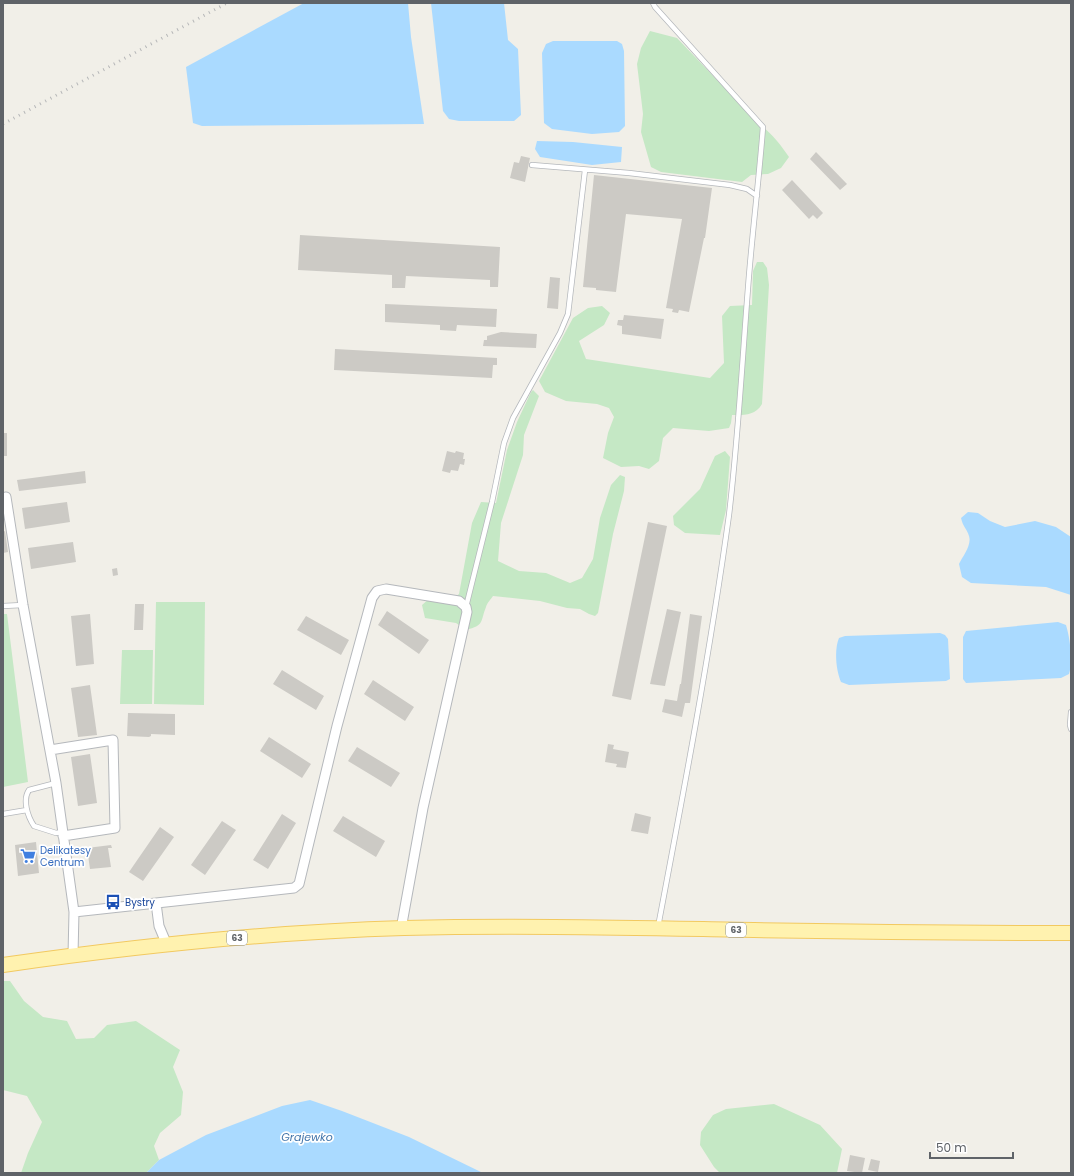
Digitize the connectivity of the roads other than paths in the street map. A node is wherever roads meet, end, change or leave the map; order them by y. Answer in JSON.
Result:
{"nodes":[{"id":1,"x":653,"y":3,"type":"edge"},
{"id":2,"x":532,"y":165,"type":"dead end"},
{"id":3,"x":585,"y":170,"type":"junction"},
{"id":4,"x":757,"y":196,"type":"junction"},
{"id":5,"x":6,"y":497,"type":"dead end"},
{"id":6,"x":23,"y":605,"type":"junction"},
{"id":7,"x":3,"y":606,"type":"edge"},
{"id":8,"x":466,"y":607,"type":"junction"},
{"id":9,"x":1071,"y":712,"type":"edge"},
{"id":10,"x":1071,"y":729,"type":"edge"},
{"id":11,"x":50,"y":750,"type":"junction"},
{"id":12,"x":56,"y":783,"type":"junction"},
{"id":13,"x":27,"y":810,"type":"junction"},
{"id":14,"x":3,"y":814,"type":"edge"},
{"id":15,"x":63,"y":834,"type":"junction"},
{"id":16,"x":156,"y":903,"type":"junction"},
{"id":17,"x":74,"y":912,"type":"junction"},
{"id":18,"x":401,"y":928,"type":"junction"},
{"id":19,"x":658,"y":928,"type":"junction"},
{"id":20,"x":1071,"y":933,"type":"edge"},
{"id":21,"x":167,"y":945,"type":"junction"},
{"id":22,"x":73,"y":955,"type":"junction"},
{"id":23,"x":3,"y":965,"type":"edge"}],
"edges":[{"from":1,"to":4,"type":"lane"},
{"from":2,"to":3,"type":"lane"},
{"from":3,"to":4,"type":"lane"},
{"from":3,"to":8,"type":"lane"},
{"from":4,"to":19,"type":"lane"},
{"from":5,"to":6,"type":"street"},
{"from":6,"to":7,"type":"lane"},
{"from":6,"to":11,"type":"street"},
{"from":8,"to":16,"type":"street"},
{"from":8,"to":18,"type":"street"},
{"from":9,"to":10,"type":"lane"},
{"from":11,"to":12,"type":"street"},
{"from":11,"to":15,"type":"street"},
{"from":12,"to":13,"type":"lane"},
{"from":12,"to":15,"type":"street"},
{"from":13,"to":14,"type":"lane"},
{"from":13,"to":15,"type":"lane"},
{"from":15,"to":17,"type":"street"},
{"from":16,"to":17,"type":"street"},
{"from":16,"to":21,"type":"street"},
{"from":17,"to":22,"type":"street"},
{"from":18,"to":19,"type":"main road","number":"63"},
{"from":18,"to":21,"type":"main road","number":"63"},
{"from":19,"to":20,"type":"main road","number":"63"},
{"from":21,"to":22,"type":"main road","number":"63"},
{"from":22,"to":23,"type":"main road","number":"63"}]}
